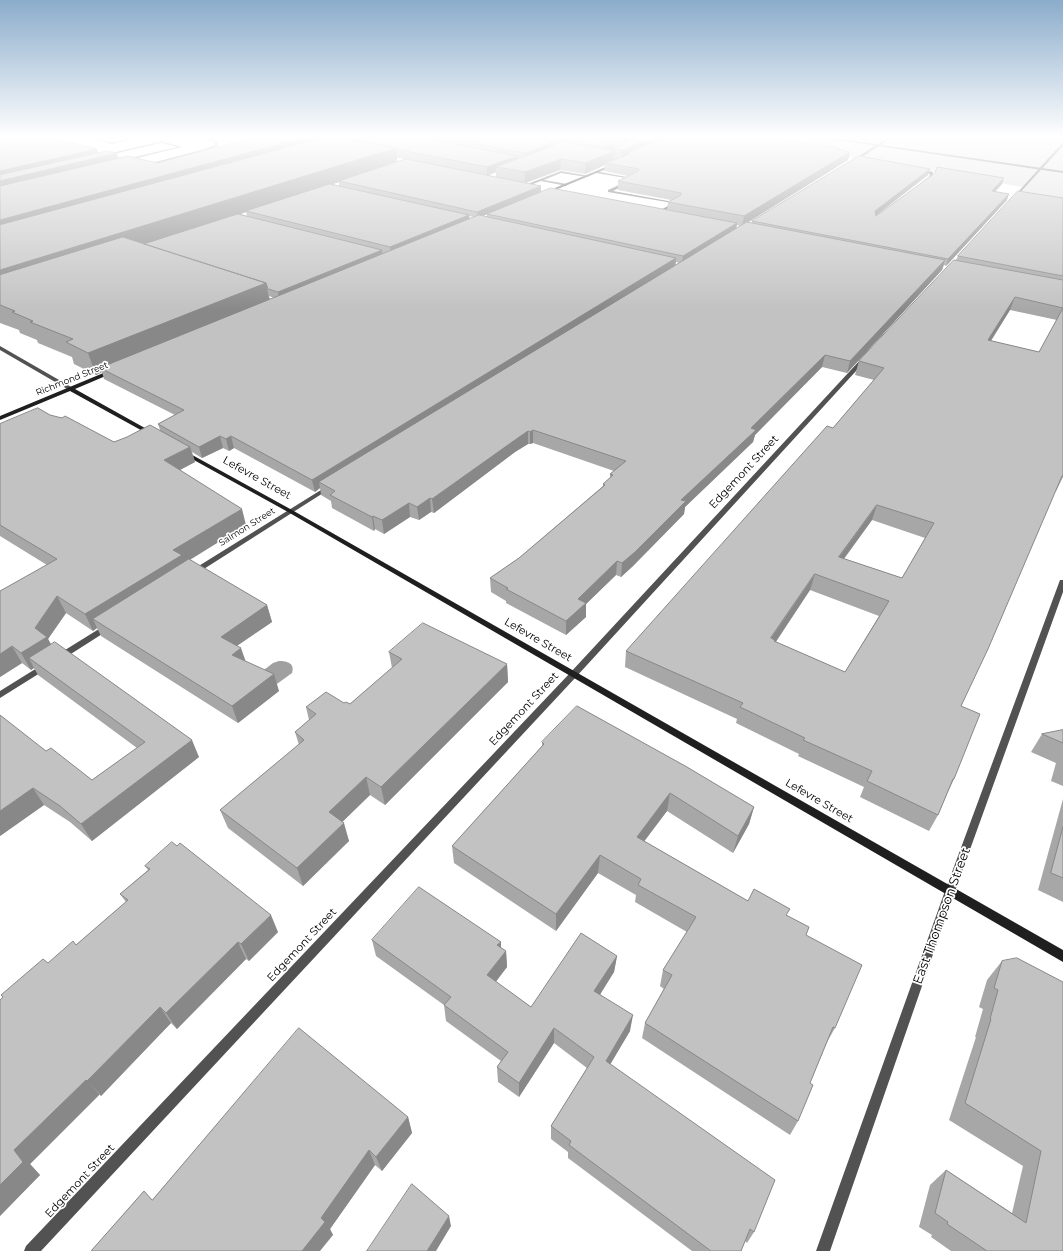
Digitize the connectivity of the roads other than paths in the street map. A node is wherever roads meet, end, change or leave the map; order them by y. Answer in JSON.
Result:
{"nodes":[{"id":1,"x":628,"y":194,"type":"edge"},
{"id":2,"x":1016,"y":194,"type":"edge"},
{"id":3,"x":1008,"y":203,"type":"edge"},
{"id":4,"x":653,"y":211,"type":"edge"},
{"id":5,"x":660,"y":212,"type":"junction"},
{"id":6,"x":668,"y":214,"type":"edge"},
{"id":7,"x":0,"y":348,"type":"edge"},
{"id":8,"x":871,"y":352,"type":"edge"},
{"id":9,"x":120,"y":368,"type":"edge"},
{"id":10,"x":71,"y":389,"type":"junction"},
{"id":11,"x":0,"y":418,"type":"edge"},
{"id":12,"x":154,"y":436,"type":"edge"},
{"id":13,"x":181,"y":451,"type":"edge"},
{"id":14,"x":337,"y":482,"type":"edge"},
{"id":15,"x":290,"y":512,"type":"junction"},
{"id":16,"x":189,"y":575,"type":"edge"},
{"id":17,"x":1063,"y":582,"type":"edge"},
{"id":18,"x":114,"y":622,"type":"edge"},
{"id":19,"x":573,"y":675,"type":"junction"},
{"id":20,"x":0,"y":695,"type":"edge"},
{"id":21,"x":950,"y":891,"type":"junction"},
{"id":22,"x":1063,"y":956,"type":"edge"},
{"id":23,"x":31,"y":1251,"type":"edge"},
{"id":24,"x":824,"y":1251,"type":"edge"}],
"edges":[{"from":1,"to":5,"type":"street"},
{"from":2,"to":3,"type":"street"},
{"from":4,"to":5,"type":"street"},
{"from":5,"to":6,"type":"street"},
{"from":7,"to":10,"type":"street"},
{"from":8,"to":19,"type":"street","name":"Edgemont Street"},
{"from":9,"to":10,"type":"street","name":"Richmond Street"},
{"from":10,"to":11,"type":"street","name":"Richmond Street"},
{"from":10,"to":12,"type":"street"},
{"from":13,"to":15,"type":"street","name":"Lefevre Street"},
{"from":14,"to":15,"type":"street","name":"Salmon Street"},
{"from":15,"to":16,"type":"street","name":"Salmon Street"},
{"from":15,"to":19,"type":"street","name":"Lefevre Street"},
{"from":17,"to":21,"type":"street","name":"East Thompson Street"},
{"from":18,"to":20,"type":"street"},
{"from":19,"to":21,"type":"street","name":"Lefevre Street"},
{"from":19,"to":23,"type":"street","name":"Edgemont Street"},
{"from":21,"to":22,"type":"street","name":"Lefevre Street"},
{"from":21,"to":24,"type":"street","name":"East Thompson Street"}]}
